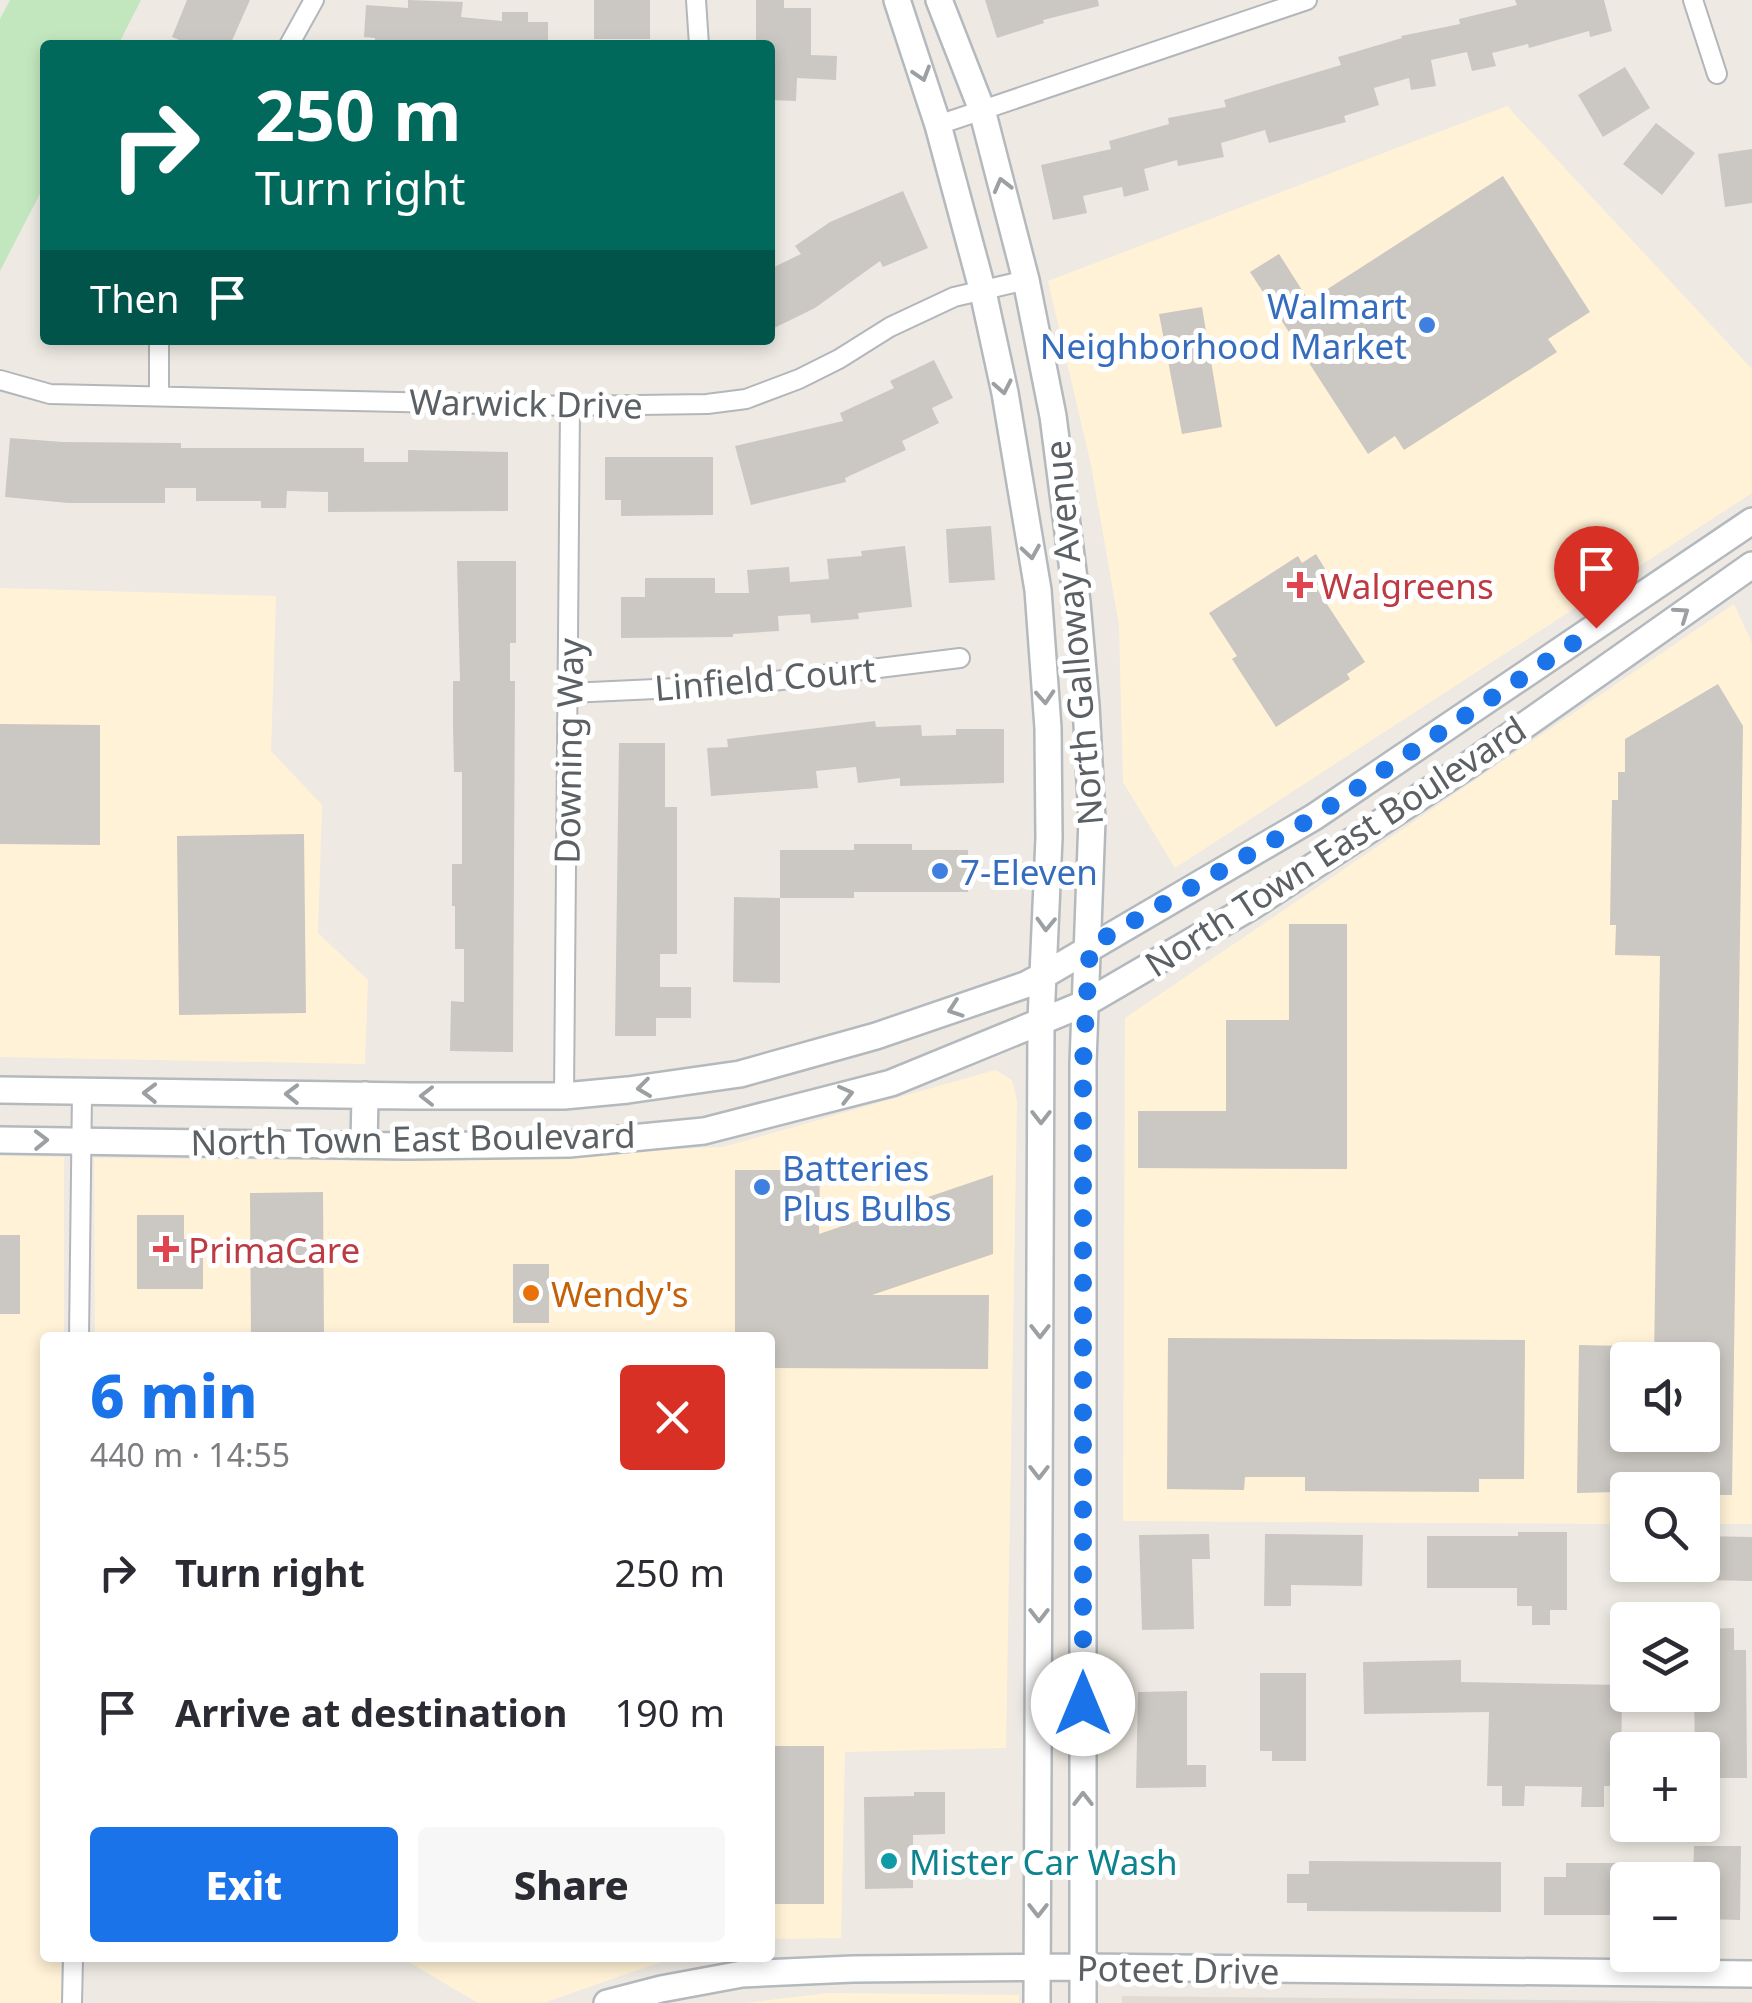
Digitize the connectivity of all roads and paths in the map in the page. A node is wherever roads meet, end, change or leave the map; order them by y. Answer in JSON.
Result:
{"nodes":[{"id":1,"x":314,"y":0,"type":"edge"},
{"id":2,"x":696,"y":0,"type":"edge"},
{"id":3,"x":897,"y":0,"type":"edge"},
{"id":4,"x":939,"y":0,"type":"edge"},
{"id":5,"x":1307,"y":0,"type":"edge"},
{"id":6,"x":1694,"y":0,"type":"edge"},
{"id":7,"x":293,"y":40,"type":"edge"},
{"id":8,"x":699,"y":40,"type":"edge"},
{"id":9,"x":1717,"y":74,"type":"dead end"},
{"id":10,"x":982,"y":110,"type":"junction"},
{"id":11,"x":938,"y":125,"type":"junction"},
{"id":12,"x":1026,"y":280,"type":"junction"},
{"id":13,"x":983,"y":292,"type":"junction"},
{"id":14,"x":158,"y":345,"type":"edge"},
{"id":15,"x":0,"y":380,"type":"edge"},
{"id":16,"x":160,"y":395,"type":"junction"},
{"id":17,"x":570,"y":406,"type":"junction"},
{"id":18,"x":1752,"y":522,"type":"edge"},
{"id":19,"x":1752,"y":565,"type":"edge"},
{"id":20,"x":1076,"y":595,"type":"junction"},
{"id":21,"x":1038,"y":600,"type":"junction"},
{"id":22,"x":960,"y":658,"type":"dead end"},
{"id":23,"x":1523,"y":678,"type":"junction"},
{"id":24,"x":569,"y":693,"type":"junction"},
{"id":25,"x":1546,"y":711,"type":"junction"},
{"id":26,"x":1338,"y":801,"type":"junction"},
{"id":27,"x":1360,"y":834,"type":"junction"},
{"id":28,"x":1090,"y":946,"type":"junction"},
{"id":29,"x":1046,"y":974,"type":"junction"},
{"id":30,"x":1086,"y":1002,"type":"junction"},
{"id":31,"x":1041,"y":1020,"type":"junction"},
{"id":32,"x":740,"y":1074,"type":"junction"},
{"id":33,"x":0,"y":1090,"type":"edge"},
{"id":34,"x":82,"y":1092,"type":"junction"},
{"id":35,"x":365,"y":1094,"type":"junction"},
{"id":36,"x":564,"y":1096,"type":"junction"},
{"id":37,"x":751,"y":1118,"type":"junction"},
{"id":38,"x":81,"y":1139,"type":"junction"},
{"id":39,"x":0,"y":1140,"type":"edge"},
{"id":40,"x":364,"y":1145,"type":"junction"},
{"id":41,"x":79,"y":1332,"type":"edge"},
{"id":42,"x":1040,"y":1380,"type":"junction"},
{"id":43,"x":1082,"y":1380,"type":"junction"},
{"id":44,"x":1083,"y":1665,"type":"junction"},
{"id":45,"x":1039,"y":1666,"type":"junction"},
{"id":46,"x":72,"y":1962,"type":"edge"},
{"id":47,"x":1083,"y":1967,"type":"junction"},
{"id":48,"x":1037,"y":1968,"type":"junction"},
{"id":49,"x":1752,"y":1974,"type":"edge"},
{"id":50,"x":72,"y":2003,"type":"edge"},
{"id":51,"x":607,"y":2003,"type":"edge"},
{"id":52,"x":1037,"y":2003,"type":"edge"},
{"id":53,"x":1083,"y":2003,"type":"edge"}],
"edges":[{"from":1,"to":7,"type":"street"},
{"from":2,"to":8,"type":"street"},
{"from":3,"to":11,"type":"main road","name":"North Galloway Avenue","one_way":true},
{"from":4,"to":10,"type":"main road","name":"North Galloway Avenue"},
{"from":5,"to":10,"type":"street"},
{"from":6,"to":9,"type":"street"},
{"from":10,"to":11,"type":"street"},
{"from":12,"to":10,"type":"main road","name":"North Galloway Avenue","one_way":true},
{"from":11,"to":13,"type":"main road","name":"North Galloway Avenue"},
{"from":12,"to":13,"type":"street","name":"Warwick Drive"},
{"from":12,"to":20,"type":"main road","name":"North Galloway Avenue"},
{"from":13,"to":17,"type":"street","name":"Warwick Drive"},
{"from":13,"to":21,"type":"main road","name":"North Galloway Avenue","one_way":true},
{"from":14,"to":16,"type":"street"},
{"from":15,"to":16,"type":"street","name":"Warwick Drive"},
{"from":16,"to":17,"type":"street","name":"Warwick Drive"},
{"from":17,"to":24,"type":"street","name":"Downing Way"},
{"from":18,"to":23,"type":"main road","name":"North Town East Boulevard"},
{"from":25,"to":19,"type":"main road","name":"North Town East Boulevard","one_way":true},
{"from":20,"to":21,"type":"main road"},
{"from":20,"to":28,"type":"main road","name":"North Galloway Avenue"},
{"from":21,"to":29,"type":"main road","name":"North Galloway Avenue","one_way":true},
{"from":22,"to":24,"type":"street","name":"Linfield Court"},
{"from":23,"to":25,"type":"main road"},
{"from":23,"to":26,"type":"main road","name":"North Town East Boulevard"},
{"from":24,"to":36,"type":"street","name":"Downing Way"},
{"from":25,"to":27,"type":"main road","name":"North Town East Boulevard"},
{"from":26,"to":27,"type":"main road"},
{"from":26,"to":28,"type":"main road","name":"North Town East Boulevard"},
{"from":27,"to":30,"type":"main road","name":"North Town East Boulevard"},
{"from":28,"to":29,"type":"main road","name":"North Town East Boulevard"},
{"from":28,"to":30,"type":"main road","name":"North Galloway Avenue"},
{"from":29,"to":31,"type":"main road","name":"North Galloway Avenue"},
{"from":29,"to":32,"type":"main road","name":"North Town East Boulevard","one_way":true},
{"from":30,"to":31,"type":"main road","name":"North Town East Boulevard"},
{"from":30,"to":43,"type":"main road","name":"North Galloway Avenue"},
{"from":37,"to":31,"type":"main road","name":"North Town East Boulevard","one_way":true},
{"from":31,"to":42,"type":"main road","name":"North Galloway Avenue","one_way":true},
{"from":32,"to":36,"type":"main road","name":"North Town East Boulevard","one_way":true},
{"from":32,"to":37,"type":"main road"},
{"from":33,"to":34,"type":"main road","name":"North Town East Boulevard"},
{"from":35,"to":34,"type":"main road","name":"North Town East Boulevard","one_way":true},
{"from":34,"to":38,"type":"street"},
{"from":36,"to":35,"type":"main road","name":"North Town East Boulevard","one_way":true},
{"from":35,"to":40,"type":"main road"},
{"from":37,"to":40,"type":"main road","name":"North Town East Boulevard"},
{"from":39,"to":38,"type":"main road","name":"North Town East Boulevard","one_way":true},
{"from":38,"to":40,"type":"main road","name":"North Town East Boulevard"},
{"from":38,"to":41,"type":"street"},
{"from":42,"to":43,"type":"main road"},
{"from":42,"to":45,"type":"main road","name":"North Galloway Avenue","one_way":true},
{"from":43,"to":44,"type":"main road","name":"North Galloway Avenue"},
{"from":44,"to":45,"type":"main road"},
{"from":47,"to":44,"type":"main road","name":"North Galloway Avenue","one_way":true},
{"from":45,"to":48,"type":"main road","name":"North Galloway Avenue","one_way":true},
{"from":46,"to":50,"type":"street"},
{"from":47,"to":48,"type":"main road","name":"Poteet Drive"},
{"from":47,"to":49,"type":"main road","name":"Poteet Drive"},
{"from":47,"to":53,"type":"main road","name":"North Galloway Avenue"},
{"from":48,"to":51,"type":"main road","name":"Poteet Drive"},
{"from":48,"to":52,"type":"main road","name":"North Galloway Avenue"}]}
